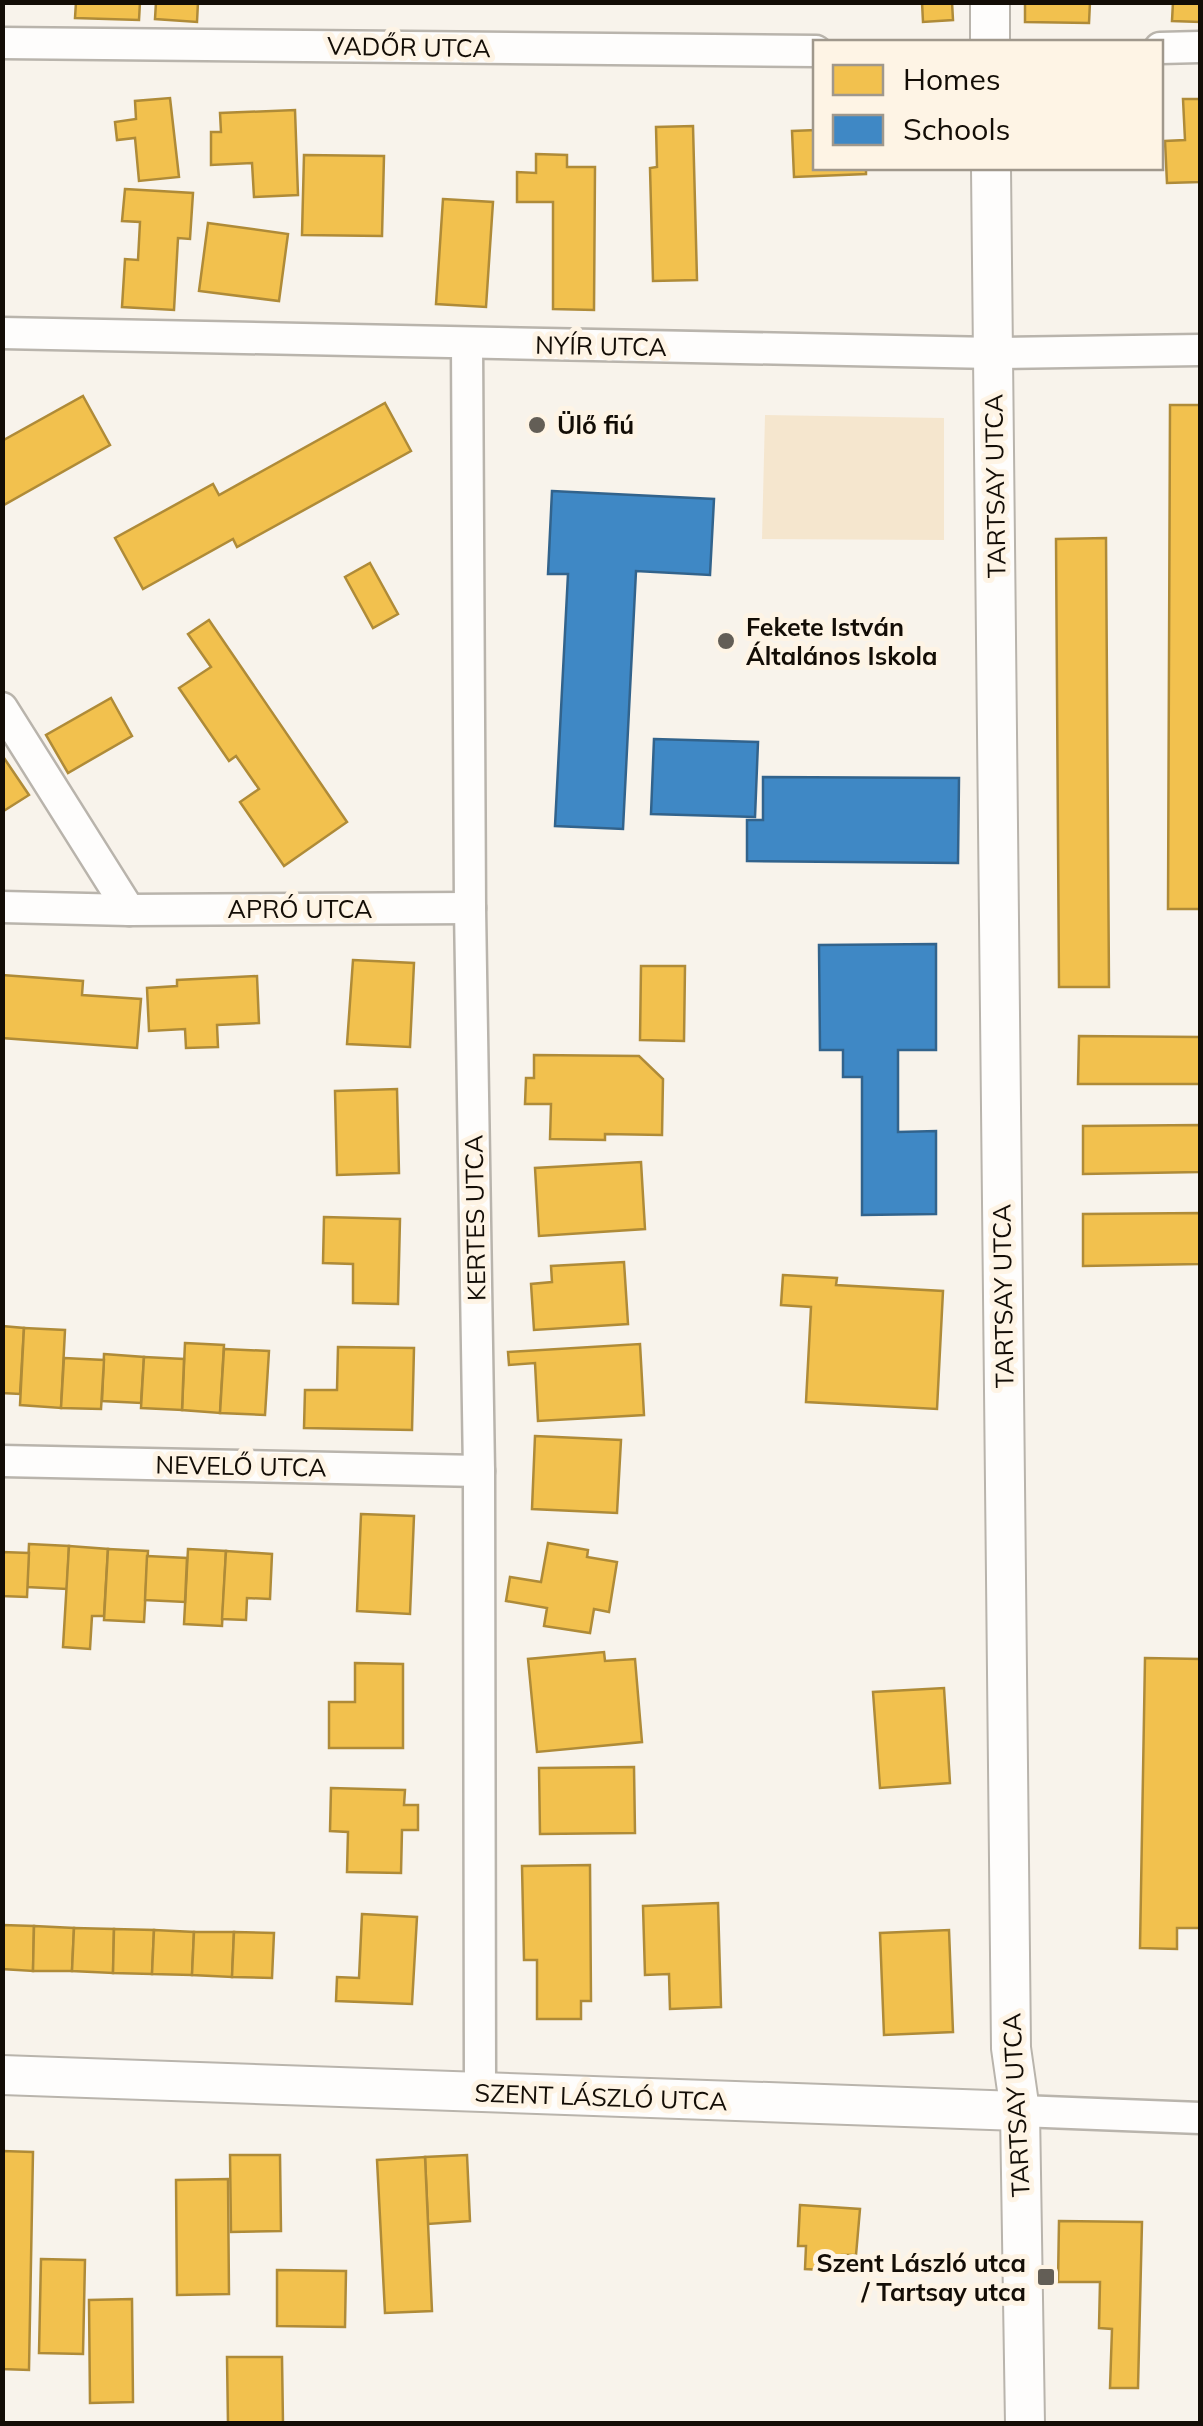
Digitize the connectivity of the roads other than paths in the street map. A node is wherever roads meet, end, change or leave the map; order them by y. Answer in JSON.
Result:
{"nodes":[{"id":1,"x":990,"y":2,"type":"edge"},
{"id":2,"x":990,"y":40,"type":"edge"},
{"id":3,"x":2,"y":43,"type":"edge"},
{"id":4,"x":1200,"y":47,"type":"edge"},
{"id":5,"x":1163,"y":48,"type":"edge"},
{"id":6,"x":813,"y":51,"type":"edge"},
{"id":7,"x":991,"y":170,"type":"edge"},
{"id":8,"x":2,"y":333,"type":"edge"},
{"id":9,"x":467,"y":344,"type":"junction"},
{"id":10,"x":1200,"y":350,"type":"edge"},
{"id":11,"x":993,"y":353,"type":"junction"},
{"id":12,"x":2,"y":708,"type":"edge"},
{"id":13,"x":2,"y":907,"type":"edge"},
{"id":14,"x":470,"y":908,"type":"junction"},
{"id":15,"x":130,"y":910,"type":"junction"},
{"id":16,"x":2,"y":1461,"type":"edge"},
{"id":17,"x":479,"y":1471,"type":"junction"},
{"id":18,"x":2,"y":2075,"type":"edge"},
{"id":19,"x":480,"y":2092,"type":"junction"},
{"id":20,"x":1020,"y":2111,"type":"junction"},
{"id":21,"x":1200,"y":2118,"type":"edge"},
{"id":22,"x":1025,"y":2424,"type":"edge"}],
"edges":[{"from":1,"to":2,"type":"street"},
{"from":3,"to":6,"type":"street","name":"VADŐR UTCA"},
{"from":4,"to":5,"type":"street"},
{"from":7,"to":11,"type":"street","name":"TARTSAY UTCA"},
{"from":8,"to":9,"type":"street","name":"NYÍR UTCA"},
{"from":9,"to":11,"type":"street","name":"NYÍR UTCA"},
{"from":9,"to":14,"type":"street","name":"KERTES UTCA"},
{"from":10,"to":11,"type":"street","name":"NYÍR UTCA"},
{"from":11,"to":20,"type":"street","name":"TARTSAY UTCA"},
{"from":12,"to":15,"type":"street"},
{"from":13,"to":15,"type":"street","name":"APRÓ UTCA"},
{"from":14,"to":15,"type":"street","name":"APRÓ UTCA"},
{"from":14,"to":17,"type":"street","name":"KERTES UTCA"},
{"from":16,"to":17,"type":"street","name":"NEVELŐ UTCA"},
{"from":17,"to":19,"type":"street","name":"KERTES UTCA"},
{"from":18,"to":19,"type":"street","name":"SZENT LÁSZLÓ UTCA"},
{"from":19,"to":20,"type":"street","name":"SZENT LÁSZLÓ UTCA"},
{"from":20,"to":21,"type":"street","name":"SZENT LÁSZLÓ UTCA"},
{"from":20,"to":22,"type":"street","name":"TARTSAY UTCA"}]}
